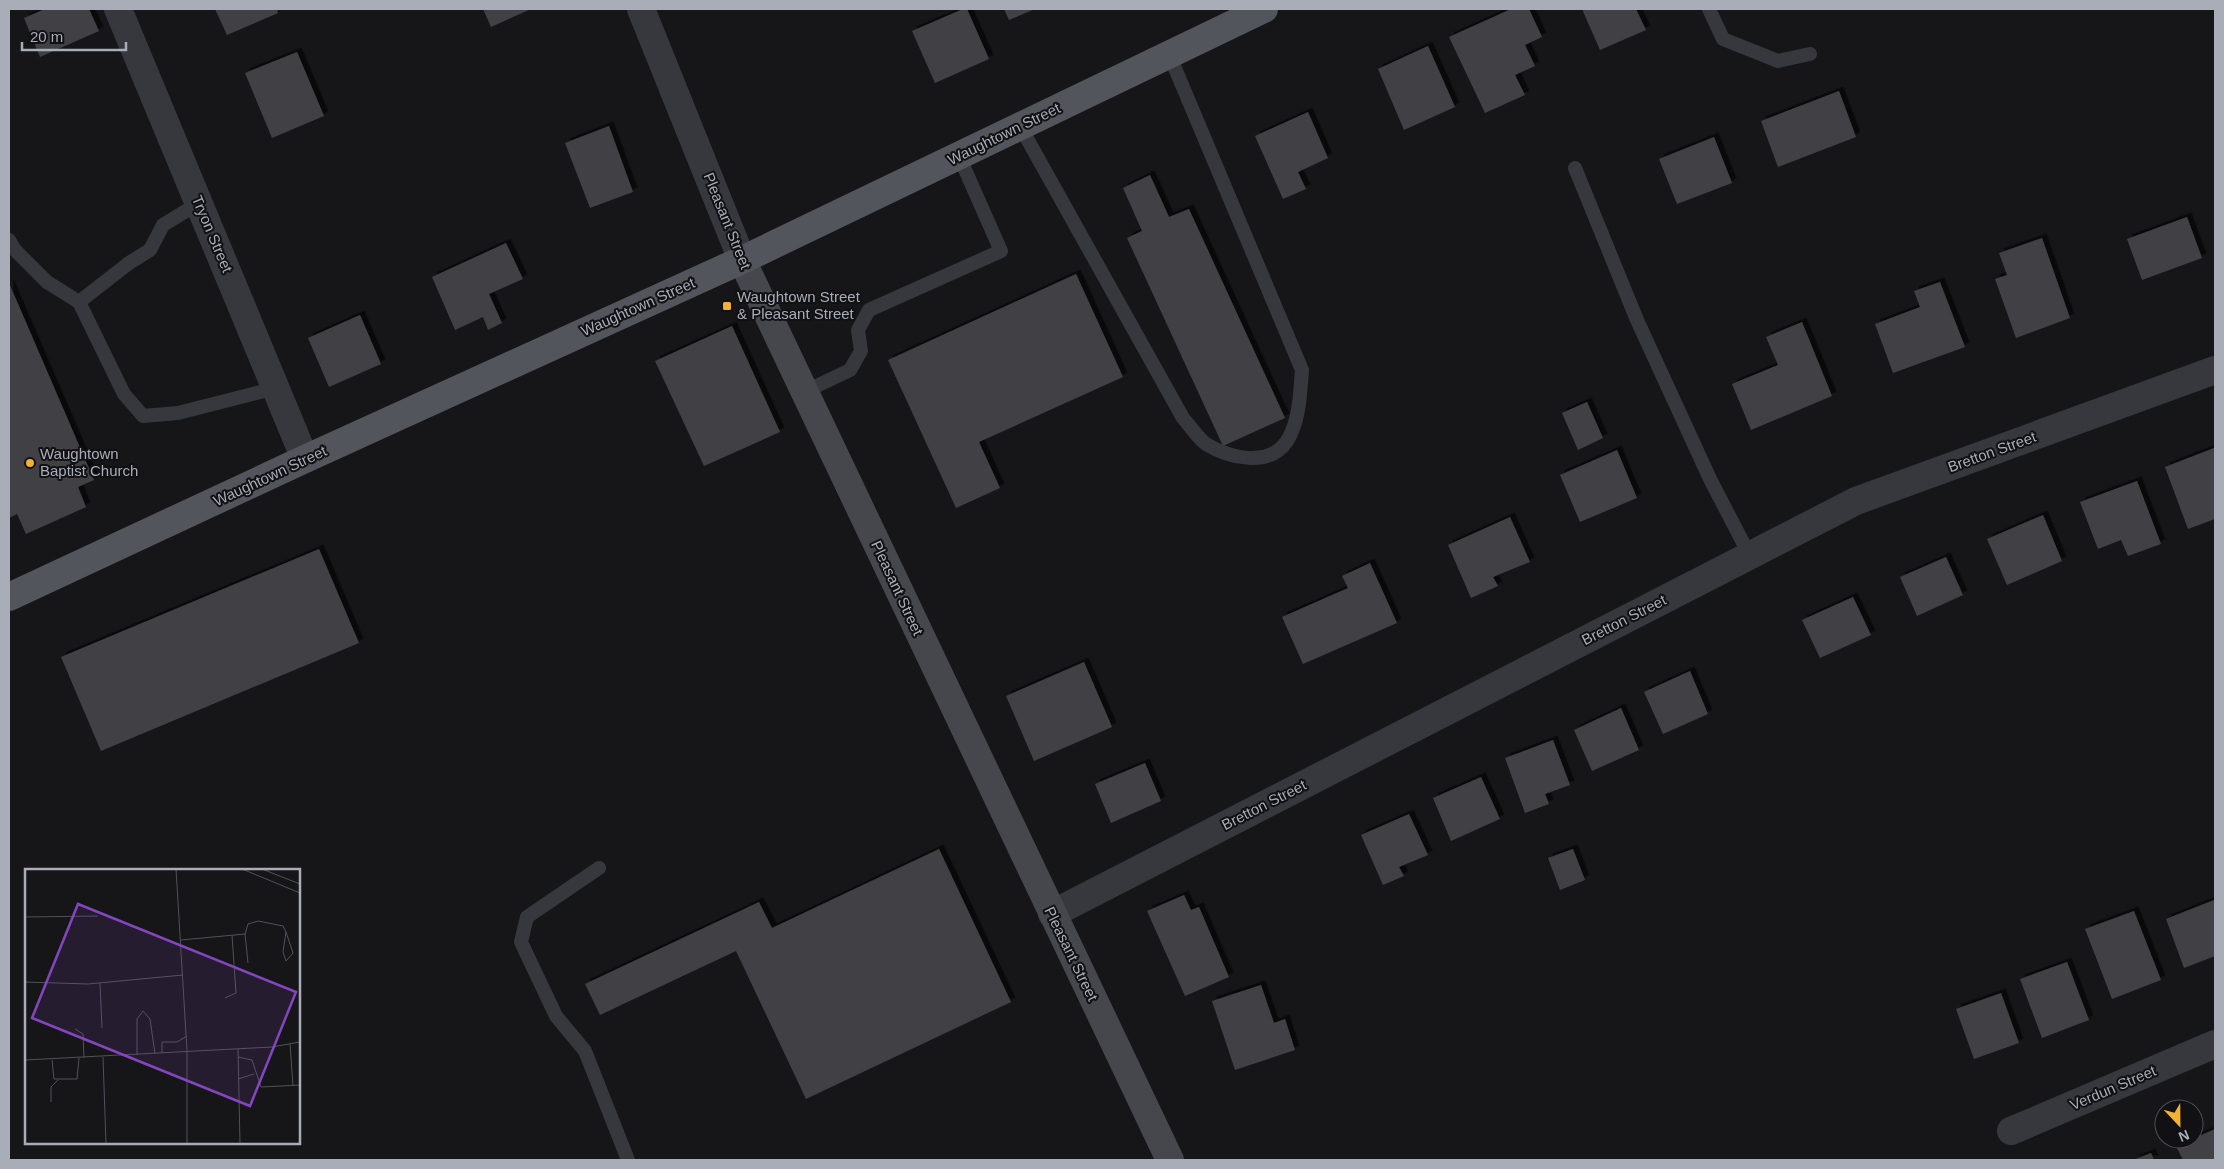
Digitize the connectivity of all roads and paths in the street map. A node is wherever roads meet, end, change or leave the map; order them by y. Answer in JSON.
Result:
{"nodes":[{"id":1,"x":118,"y":9,"type":"edge"},
{"id":2,"x":641,"y":9,"type":"edge"},
{"id":3,"x":1264,"y":9,"type":"edge"},
{"id":4,"x":1709,"y":9,"type":"edge"},
{"id":5,"x":1169,"y":54,"type":"junction"},
{"id":6,"x":1810,"y":54,"type":"dead end"},
{"id":7,"x":1020,"y":126,"type":"junction"},
{"id":8,"x":959,"y":156,"type":"junction"},
{"id":9,"x":1575,"y":168,"type":"dead end"},
{"id":10,"x":199,"y":203,"type":"junction"},
{"id":11,"x":9,"y":240,"type":"edge"},
{"id":12,"x":742,"y":260,"type":"junction"},
{"id":13,"x":79,"y":302,"type":"junction"},
{"id":14,"x":2215,"y":370,"type":"edge"},
{"id":15,"x":276,"y":388,"type":"junction"},
{"id":16,"x":804,"y":392,"type":"junction"},
{"id":17,"x":305,"y":459,"type":"junction"},
{"id":18,"x":1750,"y":556,"type":"junction"},
{"id":19,"x":9,"y":598,"type":"edge"},
{"id":20,"x":599,"y":868,"type":"dead end"},
{"id":21,"x":1052,"y":914,"type":"junction"},
{"id":22,"x":2215,"y":1044,"type":"edge"},
{"id":23,"x":2011,"y":1131,"type":"dead end"},
{"id":24,"x":628,"y":1160,"type":"edge"},
{"id":25,"x":1170,"y":1160,"type":"edge"}],
"edges":[{"from":1,"to":10,"type":"street","name":"Tryon Street"},
{"from":2,"to":12,"type":"street","name":"Pleasant Street"},
{"from":3,"to":5,"type":"main road","name":"Waughtown Street"},
{"from":4,"to":6,"type":"lane"},
{"from":5,"to":7,"type":"main road","name":"Waughtown Street"},
{"from":5,"to":7,"type":"lane"},
{"from":7,"to":8,"type":"main road","name":"Waughtown Street"},
{"from":8,"to":12,"type":"main road","name":"Waughtown Street"},
{"from":8,"to":16,"type":"lane"},
{"from":9,"to":18,"type":"lane"},
{"from":10,"to":13,"type":"lane"},
{"from":10,"to":15,"type":"street","name":"Tryon Street"},
{"from":11,"to":13,"type":"lane"},
{"from":12,"to":16,"type":"street","name":"Pleasant Street"},
{"from":12,"to":17,"type":"main road","name":"Waughtown Street"},
{"from":13,"to":15,"type":"lane"},
{"from":14,"to":18,"type":"street","name":"Bretton Street"},
{"from":15,"to":17,"type":"street","name":"Tryon Street"},
{"from":16,"to":21,"type":"street","name":"Pleasant Street"},
{"from":17,"to":19,"type":"main road","name":"Waughtown Street"},
{"from":18,"to":21,"type":"street","name":"Bretton Street"},
{"from":20,"to":24,"type":"lane"},
{"from":21,"to":25,"type":"street","name":"Pleasant Street"},
{"from":22,"to":23,"type":"street","name":"Verdun Street"}]}
